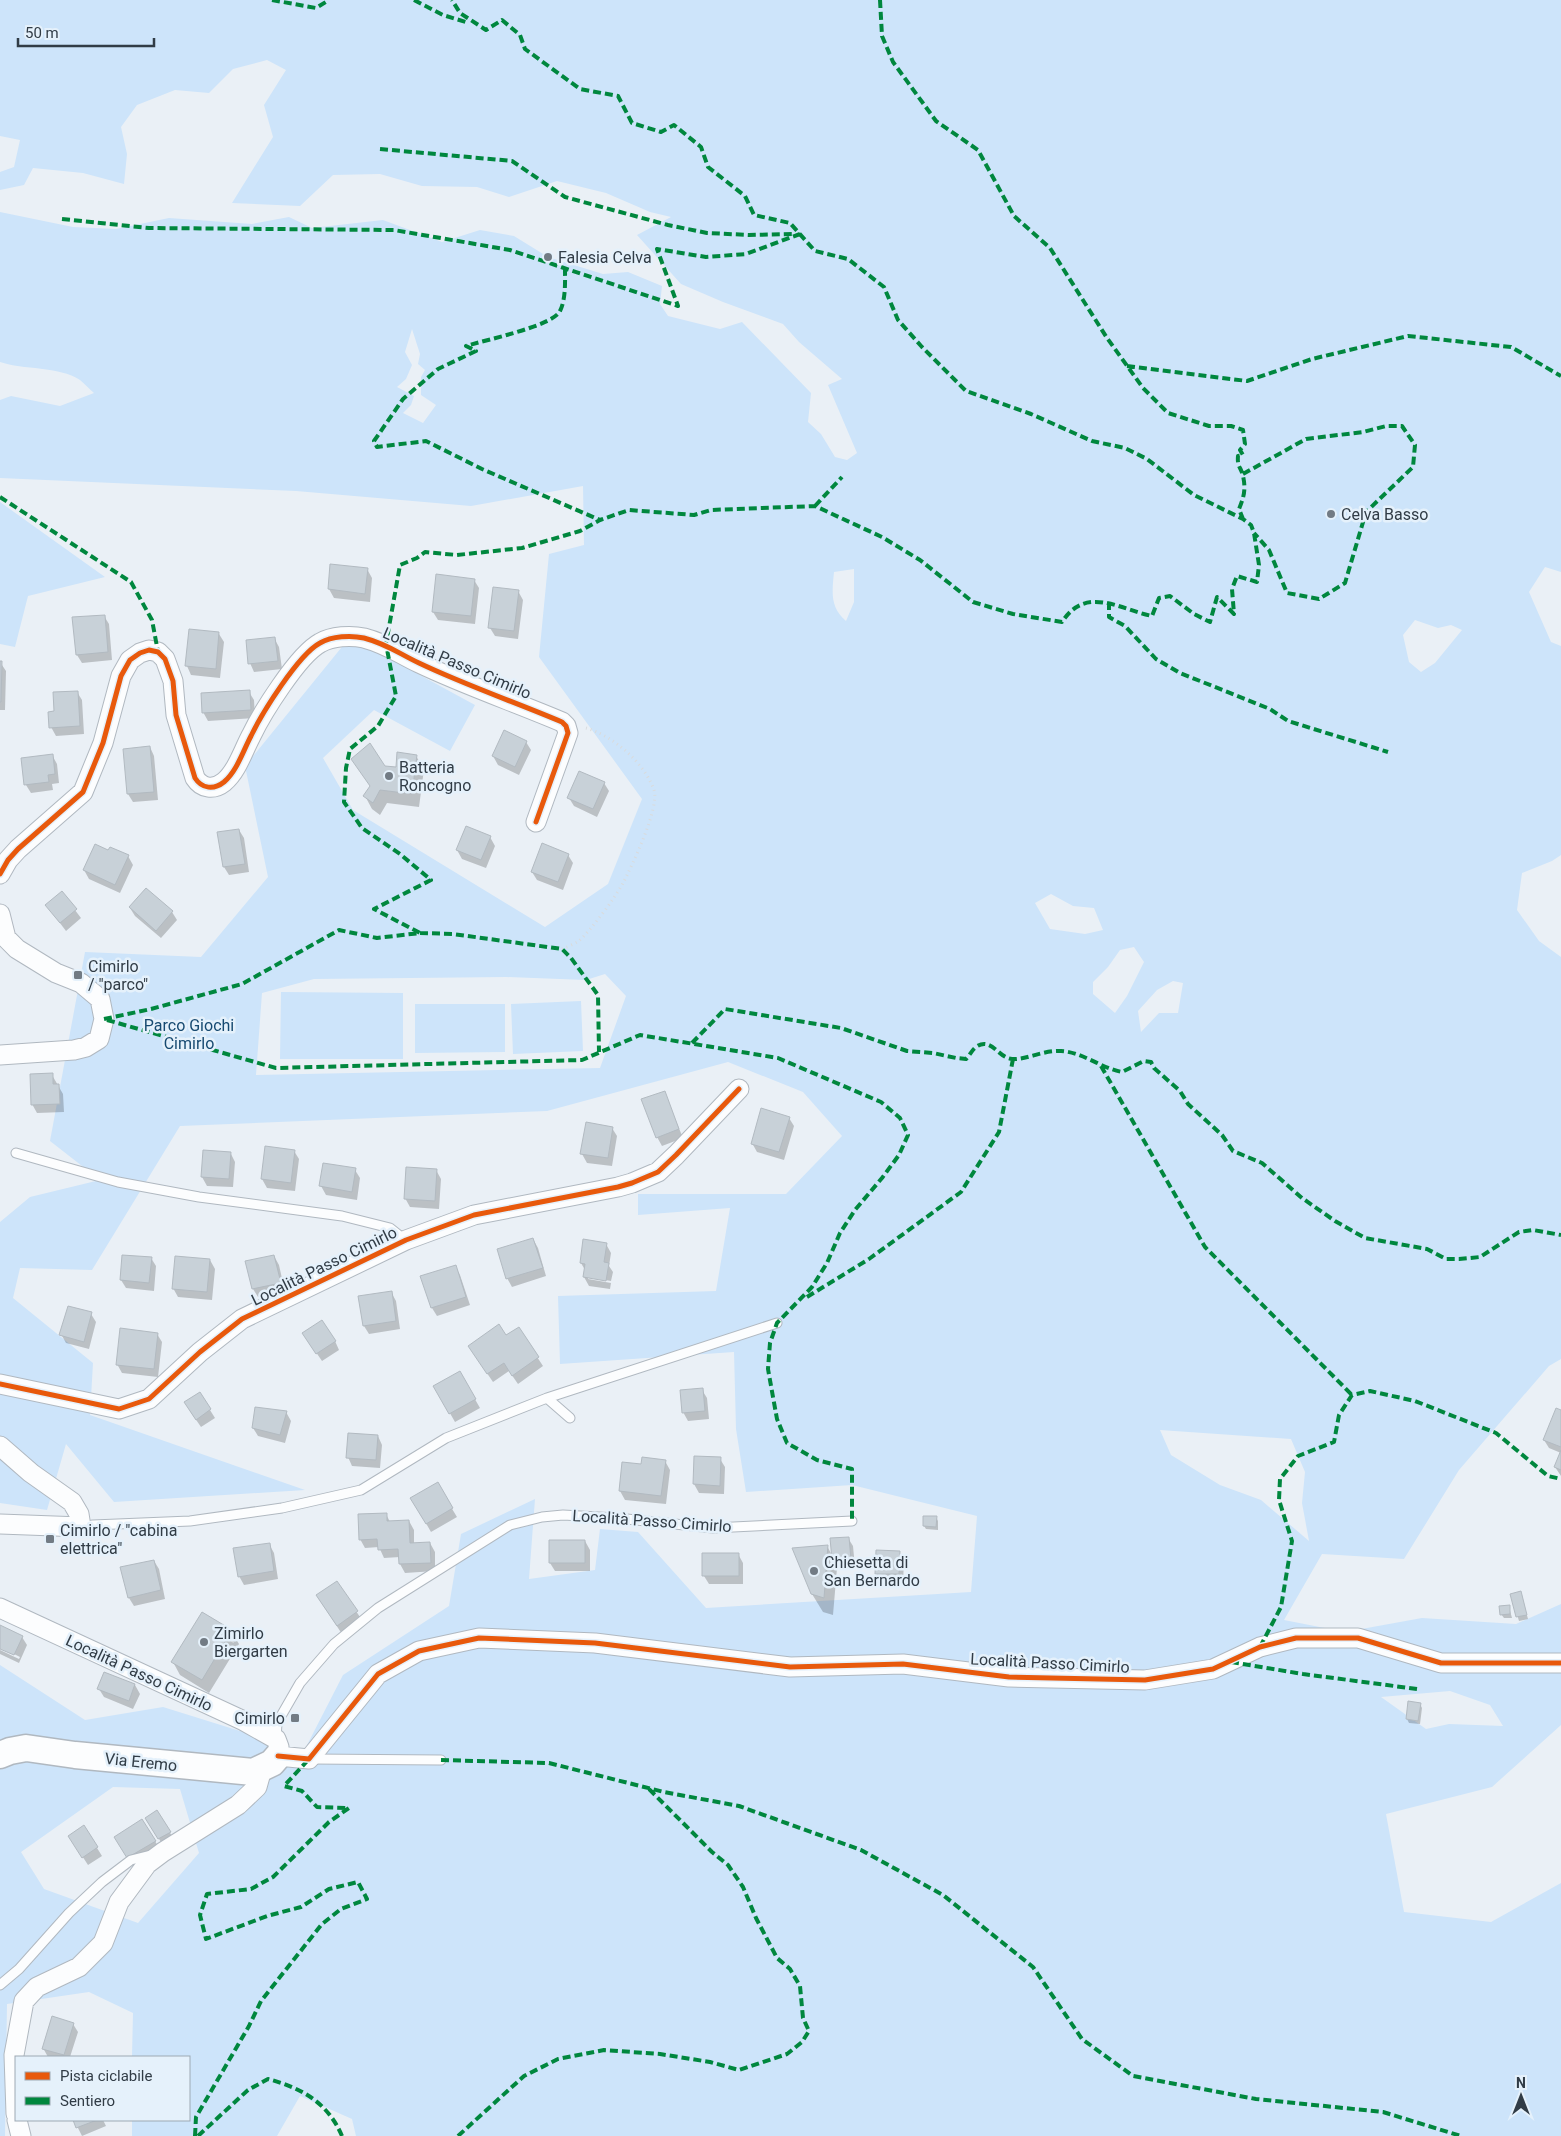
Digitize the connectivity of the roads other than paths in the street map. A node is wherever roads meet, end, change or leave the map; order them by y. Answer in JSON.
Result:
{"nodes":[{"id":1,"x":536,"y":822,"type":"dead end"},
{"id":2,"x":0,"y":874,"type":"edge"},
{"id":3,"x":0,"y":914,"type":"edge"},
{"id":4,"x":3,"y":938,"type":"edge"},
{"id":5,"x":0,"y":1055,"type":"edge"},
{"id":6,"x":739,"y":1089,"type":"dead end"},
{"id":7,"x":16,"y":1153,"type":"dead end"},
{"id":8,"x":406,"y":1240,"type":"junction"},
{"id":9,"x":776,"y":1322,"type":"dead end"},
{"id":10,"x":0,"y":1384,"type":"edge"},
{"id":11,"x":547,"y":1398,"type":"junction"},
{"id":12,"x":570,"y":1418,"type":"dead end"},
{"id":13,"x":0,"y":1446,"type":"edge"},
{"id":14,"x":852,"y":1521,"type":"dead end"},
{"id":15,"x":0,"y":1524,"type":"edge"},
{"id":16,"x":81,"y":1528,"type":"junction"},
{"id":17,"x":0,"y":1608,"type":"edge"},
{"id":18,"x":1561,"y":1663,"type":"edge"},
{"id":19,"x":0,"y":1755,"type":"edge"},
{"id":20,"x":272,"y":1755,"type":"junction"},
{"id":21,"x":309,"y":1759,"type":"junction"},
{"id":22,"x":441,"y":1760,"type":"dead end"},
{"id":23,"x":163,"y":1852,"type":"junction"},
{"id":24,"x":0,"y":1985,"type":"edge"},
{"id":25,"x":15,"y":2084,"type":"edge"},
{"id":26,"x":17,"y":2121,"type":"edge"},
{"id":27,"x":21,"y":2136,"type":"edge"}],
"edges":[{"from":1,"to":2,"type":"street","name":"Località Passo Cimirlo"},
{"from":3,"to":4,"type":"street"},
{"from":4,"to":5,"type":"street"},
{"from":6,"to":8,"type":"street","name":"Località Passo Cimirlo"},
{"from":7,"to":8,"type":"lane","name":"Località Passo Cimirlo"},
{"from":8,"to":10,"type":"street","name":"Località Passo Cimirlo"},
{"from":9,"to":11,"type":"lane"},
{"from":11,"to":12,"type":"lane"},
{"from":11,"to":16,"type":"lane"},
{"from":13,"to":16,"type":"street"},
{"from":14,"to":20,"type":"lane","name":"Località Passo Cimirlo"},
{"from":15,"to":16,"type":"street"},
{"from":17,"to":20,"type":"street","name":"Località Passo Cimirlo"},
{"from":18,"to":21,"type":"street","name":"Località Passo Cimirlo"},
{"from":19,"to":20,"type":"street","name":"Via Eremo"},
{"from":20,"to":21,"type":"street","name":"Località Passo Cimirlo"},
{"from":20,"to":23,"type":"street"},
{"from":21,"to":22,"type":"lane","name":"Località Passo Cimirlo"},
{"from":23,"to":24,"type":"lane"},
{"from":23,"to":25,"type":"street"},
{"from":26,"to":27,"type":"street"}]}
